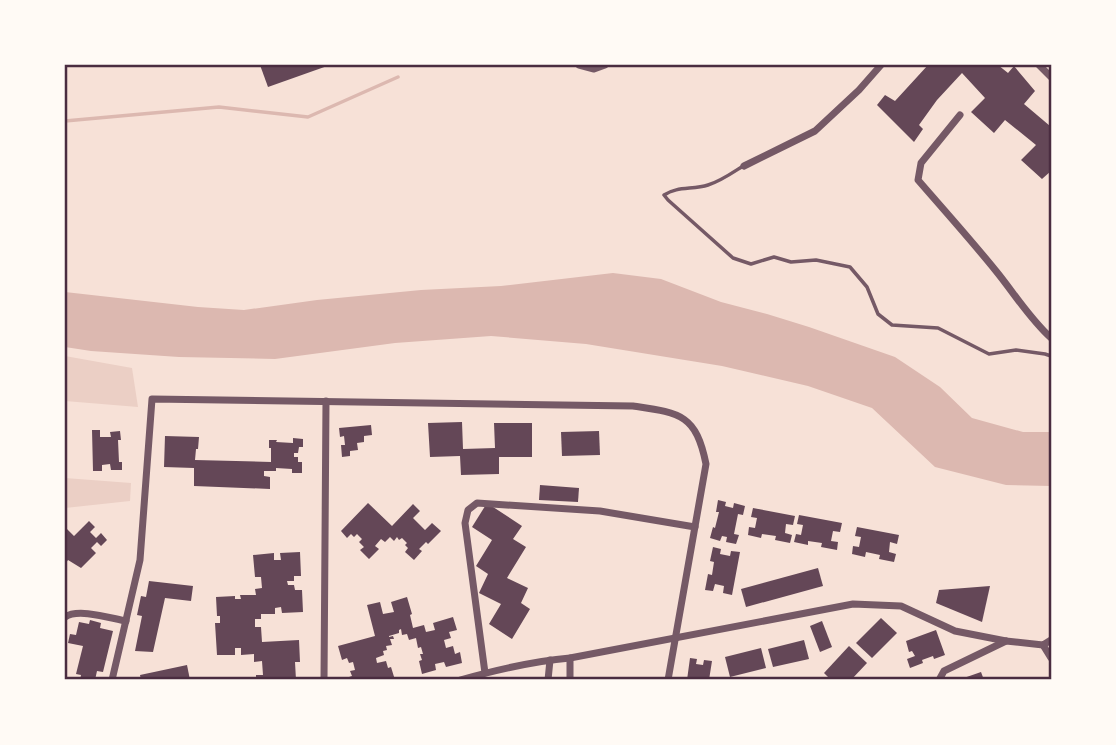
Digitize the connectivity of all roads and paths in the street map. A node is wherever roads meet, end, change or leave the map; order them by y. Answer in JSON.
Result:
{"nodes":[{"id":1,"x":579,"y":65,"type":"edge"},
{"id":2,"x":605,"y":65,"type":"edge"},
{"id":3,"x":881,"y":65,"type":"edge"},
{"id":4,"x":1039,"y":65,"type":"edge"},
{"id":5,"x":1051,"y":77,"type":"edge"},
{"id":6,"x":960,"y":115,"type":"dead end"},
{"id":7,"x":744,"y":166,"type":"joint"},
{"id":8,"x":1051,"y":338,"type":"edge"},
{"id":9,"x":1051,"y":356,"type":"edge"},
{"id":10,"x":326,"y":401,"type":"junction"},
{"id":11,"x":695,"y":527,"type":"junction"},
{"id":12,"x":65,"y":617,"type":"edge"},
{"id":13,"x":126,"y":621,"type":"junction"},
{"id":14,"x":675,"y":638,"type":"junction"},
{"id":15,"x":1006,"y":640,"type":"junction"},
{"id":16,"x":1051,"y":640,"type":"edge"},
{"id":17,"x":1043,"y":645,"type":"junction"},
{"id":18,"x":570,"y":658,"type":"junction"},
{"id":19,"x":1051,"y":658,"type":"edge"},
{"id":20,"x":550,"y":660,"type":"junction"},
{"id":21,"x":485,"y":673,"type":"junction"},
{"id":22,"x":112,"y":680,"type":"edge"},
{"id":23,"x":324,"y":680,"type":"edge"},
{"id":24,"x":460,"y":680,"type":"edge"},
{"id":25,"x":548,"y":680,"type":"edge"},
{"id":26,"x":570,"y":680,"type":"edge"},
{"id":27,"x":668,"y":680,"type":"edge"},
{"id":28,"x":939,"y":680,"type":"edge"}],
"edges":[{"from":1,"to":2,"type":"street"},
{"from":3,"to":7,"type":"street"},
{"from":4,"to":5,"type":"street"},
{"from":6,"to":8,"type":"street"},
{"from":7,"to":9,"type":"lane"},
{"from":10,"to":11,"type":"street"},
{"from":10,"to":13,"type":"street"},
{"from":10,"to":23,"type":"street"},
{"from":11,"to":14,"type":"street"},
{"from":11,"to":21,"type":"street"},
{"from":12,"to":13,"type":"street"},
{"from":13,"to":22,"type":"street"},
{"from":14,"to":15,"type":"street"},
{"from":14,"to":18,"type":"street"},
{"from":14,"to":27,"type":"street"},
{"from":15,"to":17,"type":"street"},
{"from":15,"to":28,"type":"street"},
{"from":16,"to":17,"type":"street"},
{"from":17,"to":19,"type":"street"},
{"from":18,"to":20,"type":"street"},
{"from":18,"to":26,"type":"street"},
{"from":20,"to":21,"type":"street"},
{"from":20,"to":25,"type":"street"},
{"from":21,"to":24,"type":"street"}]}
